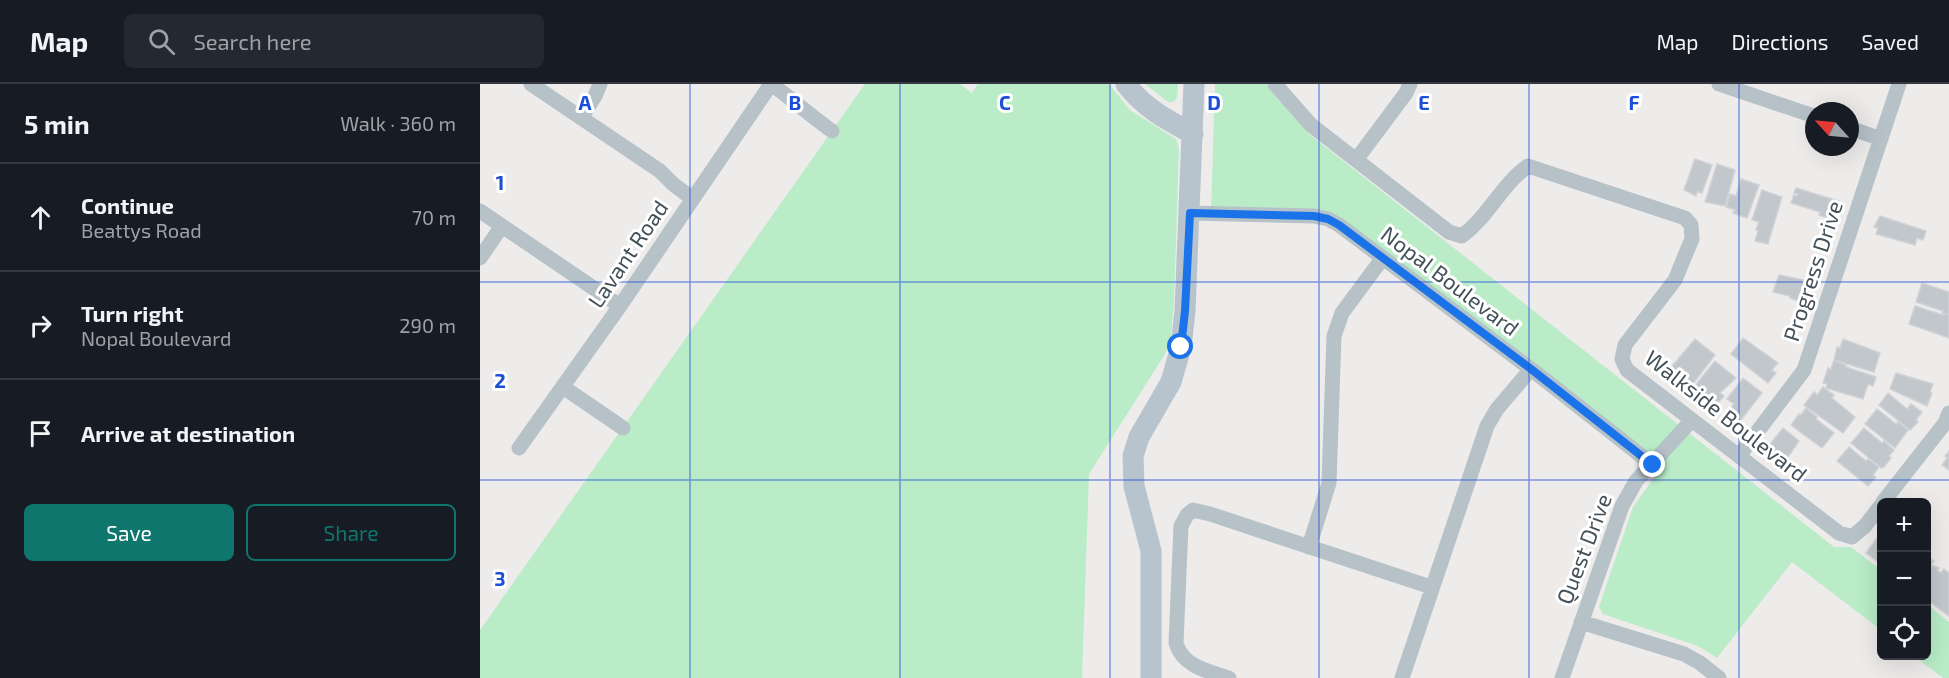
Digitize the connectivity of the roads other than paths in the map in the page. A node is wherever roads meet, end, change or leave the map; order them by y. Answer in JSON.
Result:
{"nodes":[{"id":1,"x":531,"y":84,"type":"edge"},
{"id":2,"x":599,"y":84,"type":"edge"},
{"id":3,"x":1126,"y":84,"type":"edge"},
{"id":4,"x":1134,"y":84,"type":"edge"},
{"id":5,"x":1194,"y":84,"type":"edge"},
{"id":6,"x":1275,"y":84,"type":"edge"},
{"id":7,"x":1410,"y":84,"type":"edge"},
{"id":8,"x":1719,"y":84,"type":"edge"},
{"id":9,"x":1899,"y":84,"type":"edge"},
{"id":10,"x":770,"y":86,"type":"edge"},
{"id":11,"x":1750,"y":89,"type":"edge"},
{"id":12,"x":1805,"y":112,"type":"edge"},
{"id":13,"x":578,"y":116,"type":"junction"},
{"id":14,"x":1193,"y":125,"type":"junction"},
{"id":15,"x":832,"y":131,"type":"dead end"},
{"id":16,"x":1859,"y":131,"type":"edge"},
{"id":17,"x":1881,"y":139,"type":"junction"},
{"id":18,"x":1356,"y":160,"type":"junction"},
{"id":19,"x":696,"y":195,"type":"junction"},
{"id":20,"x":480,"y":211,"type":"edge"},
{"id":21,"x":1190,"y":213,"type":"junction"},
{"id":22,"x":502,"y":226,"type":"junction"},
{"id":23,"x":480,"y":258,"type":"edge"},
{"id":24,"x":1382,"y":259,"type":"junction"},
{"id":25,"x":620,"y":306,"type":"junction"},
{"id":26,"x":1531,"y":369,"type":"junction"},
{"id":27,"x":563,"y":387,"type":"junction"},
{"id":28,"x":1949,"y":413,"type":"edge"},
{"id":29,"x":1692,"y":420,"type":"junction"},
{"id":30,"x":623,"y":428,"type":"dead end"},
{"id":31,"x":519,"y":448,"type":"dead end"},
{"id":32,"x":1739,"y":456,"type":"junction"},
{"id":33,"x":1653,"y":465,"type":"junction"},
{"id":34,"x":1886,"y":498,"type":"edge"},
{"id":35,"x":1877,"y":510,"type":"edge"},
{"id":36,"x":1309,"y":547,"type":"junction"},
{"id":37,"x":1431,"y":587,"type":"junction"},
{"id":38,"x":1581,"y":622,"type":"junction"},
{"id":39,"x":1151,"y":678,"type":"edge"},
{"id":40,"x":1229,"y":678,"type":"edge"},
{"id":41,"x":1401,"y":678,"type":"edge"},
{"id":42,"x":1562,"y":678,"type":"edge"},
{"id":43,"x":1719,"y":678,"type":"edge"}],
"edges":[{"from":1,"to":13,"type":"street"},
{"from":2,"to":13,"type":"street"},
{"from":3,"to":14,"type":"street"},
{"from":4,"to":14,"type":"street"},
{"from":5,"to":14,"type":"street"},
{"from":6,"to":18,"type":"street","name":"Walkside Boulevard"},
{"from":7,"to":18,"type":"street"},
{"from":8,"to":11,"type":"street"},
{"from":9,"to":17,"type":"street","name":"Progress Drive"},
{"from":10,"to":15,"type":"street"},
{"from":10,"to":19,"type":"street","name":"Lavant Road"},
{"from":11,"to":12,"type":"street"},
{"from":13,"to":19,"type":"street"},
{"from":14,"to":21,"type":"street"},
{"from":16,"to":17,"type":"street"},
{"from":17,"to":32,"type":"street","name":"Progress Drive"},
{"from":18,"to":29,"type":"street","name":"Walkside Boulevard"},
{"from":19,"to":25,"type":"street","name":"Lavant Road"},
{"from":20,"to":22,"type":"street"},
{"from":21,"to":24,"type":"street","name":"Nopal Boulevard"},
{"from":21,"to":39,"type":"street"},
{"from":22,"to":23,"type":"street"},
{"from":22,"to":25,"type":"street"},
{"from":24,"to":26,"type":"street","name":"Nopal Boulevard"},
{"from":24,"to":36,"type":"street"},
{"from":25,"to":27,"type":"street","name":"Lavant Road"},
{"from":26,"to":33,"type":"street","name":"Nopal Boulevard"},
{"from":26,"to":37,"type":"street"},
{"from":27,"to":30,"type":"street"},
{"from":27,"to":31,"type":"street","name":"Lavant Road"},
{"from":28,"to":34,"type":"street"},
{"from":29,"to":32,"type":"street","name":"Walkside Boulevard"},
{"from":29,"to":33,"type":"street","name":"Quest Drive"},
{"from":32,"to":35,"type":"street","name":"Walkside Boulevard"},
{"from":33,"to":38,"type":"street","name":"Quest Drive"},
{"from":36,"to":37,"type":"street"},
{"from":36,"to":40,"type":"street"},
{"from":37,"to":41,"type":"street"},
{"from":38,"to":42,"type":"street","name":"Quest Drive"},
{"from":38,"to":43,"type":"street"}]}
